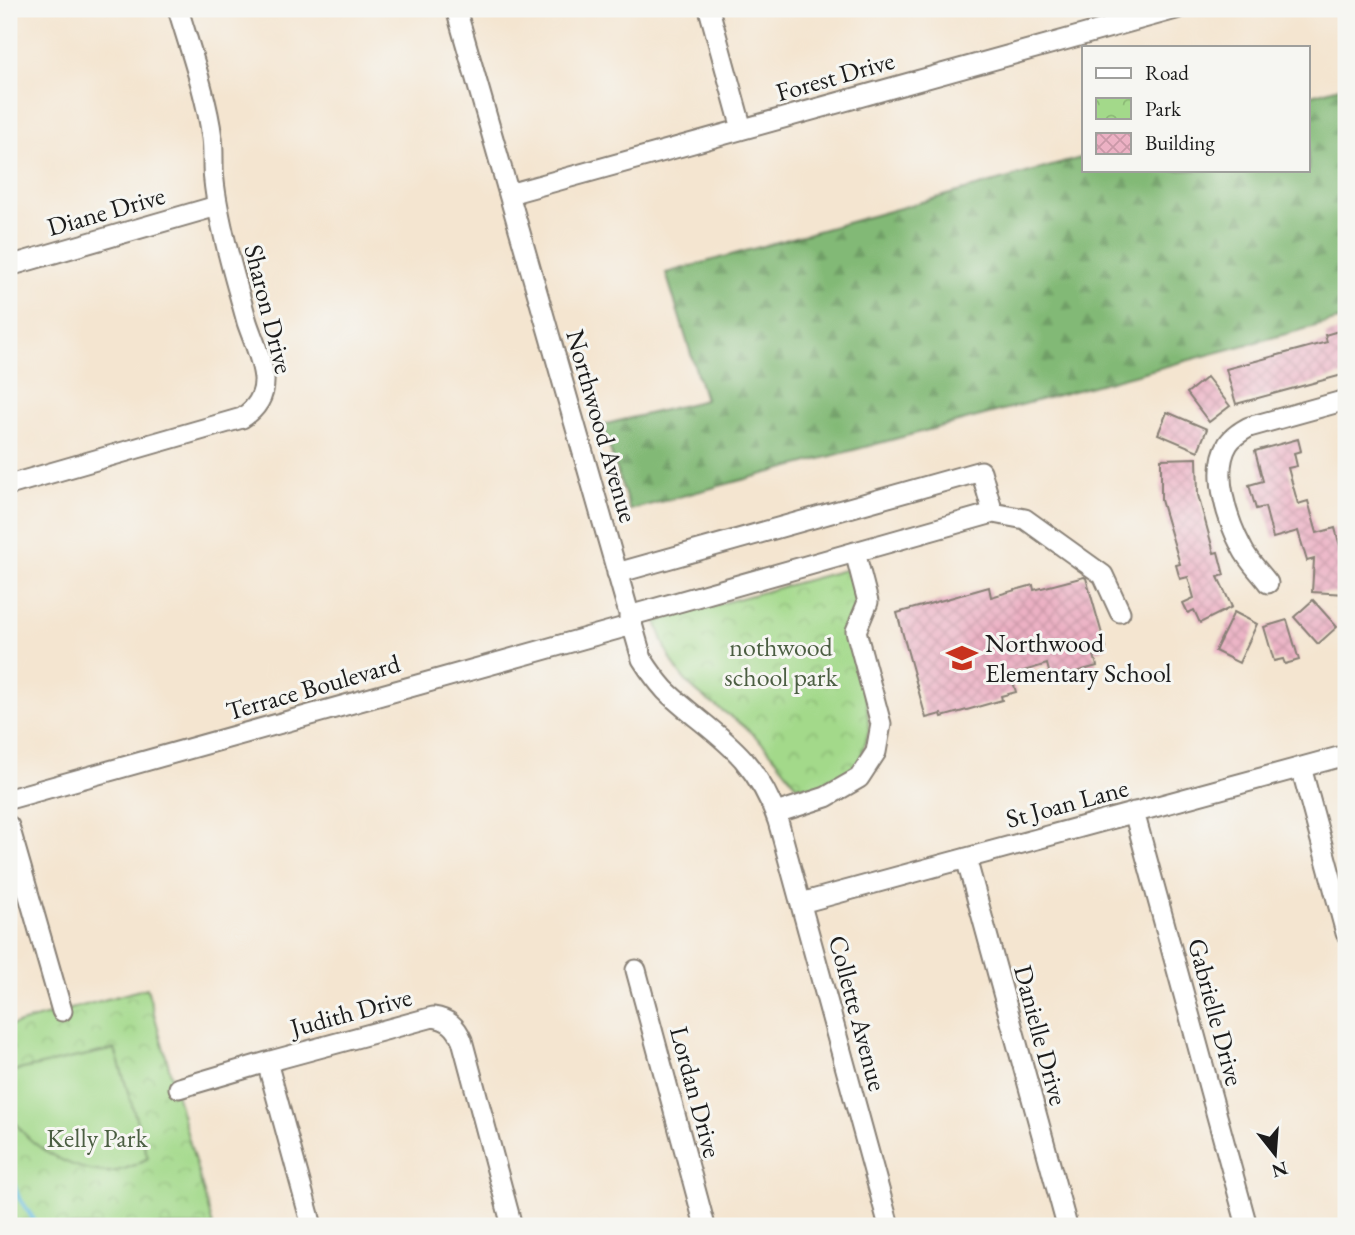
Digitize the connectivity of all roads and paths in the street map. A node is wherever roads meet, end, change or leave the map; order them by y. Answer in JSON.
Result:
{"nodes":[{"id":1,"x":178,"y":9,"type":"edge"},
{"id":2,"x":456,"y":9,"type":"edge"},
{"id":3,"x":709,"y":9,"type":"edge"},
{"id":4,"x":1176,"y":9,"type":"edge"},
{"id":5,"x":743,"y":129,"type":"junction"},
{"id":6,"x":509,"y":194,"type":"junction"},
{"id":7,"x":217,"y":206,"type":"junction"},
{"id":8,"x":9,"y":266,"type":"edge"},
{"id":9,"x":1346,"y":400,"type":"edge"},
{"id":10,"x":9,"y":485,"type":"edge"},
{"id":11,"x":993,"y":513,"type":"junction"},
{"id":12,"x":855,"y":552,"type":"junction"},
{"id":13,"x":617,"y":573,"type":"junction"},
{"id":14,"x":1268,"y":583,"type":"dead end"},
{"id":15,"x":1120,"y":612,"type":"dead end"},
{"id":16,"x":630,"y":621,"type":"junction"},
{"id":17,"x":1346,"y":755,"type":"edge"},
{"id":18,"x":1301,"y":767,"type":"junction"},
{"id":19,"x":9,"y":799,"type":"edge"},
{"id":20,"x":1134,"y":812,"type":"junction"},
{"id":21,"x":776,"y":813,"type":"junction"},
{"id":22,"x":9,"y":826,"type":"edge"},
{"id":23,"x":966,"y":858,"type":"junction"},
{"id":24,"x":801,"y":902,"type":"junction"},
{"id":25,"x":1346,"y":933,"type":"edge"},
{"id":26,"x":636,"y":970,"type":"dead end"},
{"id":27,"x":62,"y":1011,"type":"dead end"},
{"id":28,"x":267,"y":1062,"type":"junction"},
{"id":29,"x":179,"y":1088,"type":"dead end"},
{"id":30,"x":312,"y":1226,"type":"edge"},
{"id":31,"x":512,"y":1226,"type":"edge"},
{"id":32,"x":705,"y":1226,"type":"edge"},
{"id":33,"x":889,"y":1226,"type":"edge"},
{"id":34,"x":1067,"y":1226,"type":"edge"},
{"id":35,"x":1247,"y":1226,"type":"edge"}],
"edges":[{"from":1,"to":7,"type":"street","name":"Sharon Drive"},
{"from":2,"to":6,"type":"street","name":"Northwood Avenue"},
{"from":3,"to":5,"type":"street"},
{"from":4,"to":5,"type":"street","name":"Forest Drive"},
{"from":5,"to":6,"type":"street","name":"Forest Drive"},
{"from":6,"to":13,"type":"street","name":"Northwood Avenue"},
{"from":7,"to":8,"type":"street","name":"Diane Drive"},
{"from":7,"to":10,"type":"street","name":"Sharon Drive"},
{"from":9,"to":14,"type":"street"},
{"from":11,"to":12,"type":"street","name":"Terrace Boulevard"},
{"from":11,"to":13,"type":"street"},
{"from":11,"to":15,"type":"street"},
{"from":12,"to":16,"type":"street","name":"Terrace Boulevard"},
{"from":12,"to":21,"type":"street"},
{"from":13,"to":16,"type":"street","name":"Northwood Avenue"},
{"from":16,"to":19,"type":"street","name":"Terrace Boulevard"},
{"from":16,"to":21,"type":"street","name":"Northwood Avenue"},
{"from":17,"to":18,"type":"street","name":"St Joan Lane"},
{"from":18,"to":20,"type":"street","name":"St Joan Lane"},
{"from":18,"to":25,"type":"street"},
{"from":20,"to":23,"type":"street","name":"St Joan Lane"},
{"from":20,"to":35,"type":"street","name":"Gabrielle Drive"},
{"from":21,"to":24,"type":"street","name":"Collette Avenue"},
{"from":22,"to":27,"type":"street"},
{"from":23,"to":24,"type":"street","name":"St Joan Lane"},
{"from":23,"to":34,"type":"street","name":"Danielle Drive"},
{"from":24,"to":33,"type":"street","name":"Collette Avenue"},
{"from":26,"to":32,"type":"street","name":"Lordan Drive"},
{"from":28,"to":29,"type":"street","name":"Judith Drive"},
{"from":28,"to":30,"type":"street"},
{"from":28,"to":31,"type":"street","name":"Judith Drive"}]}
